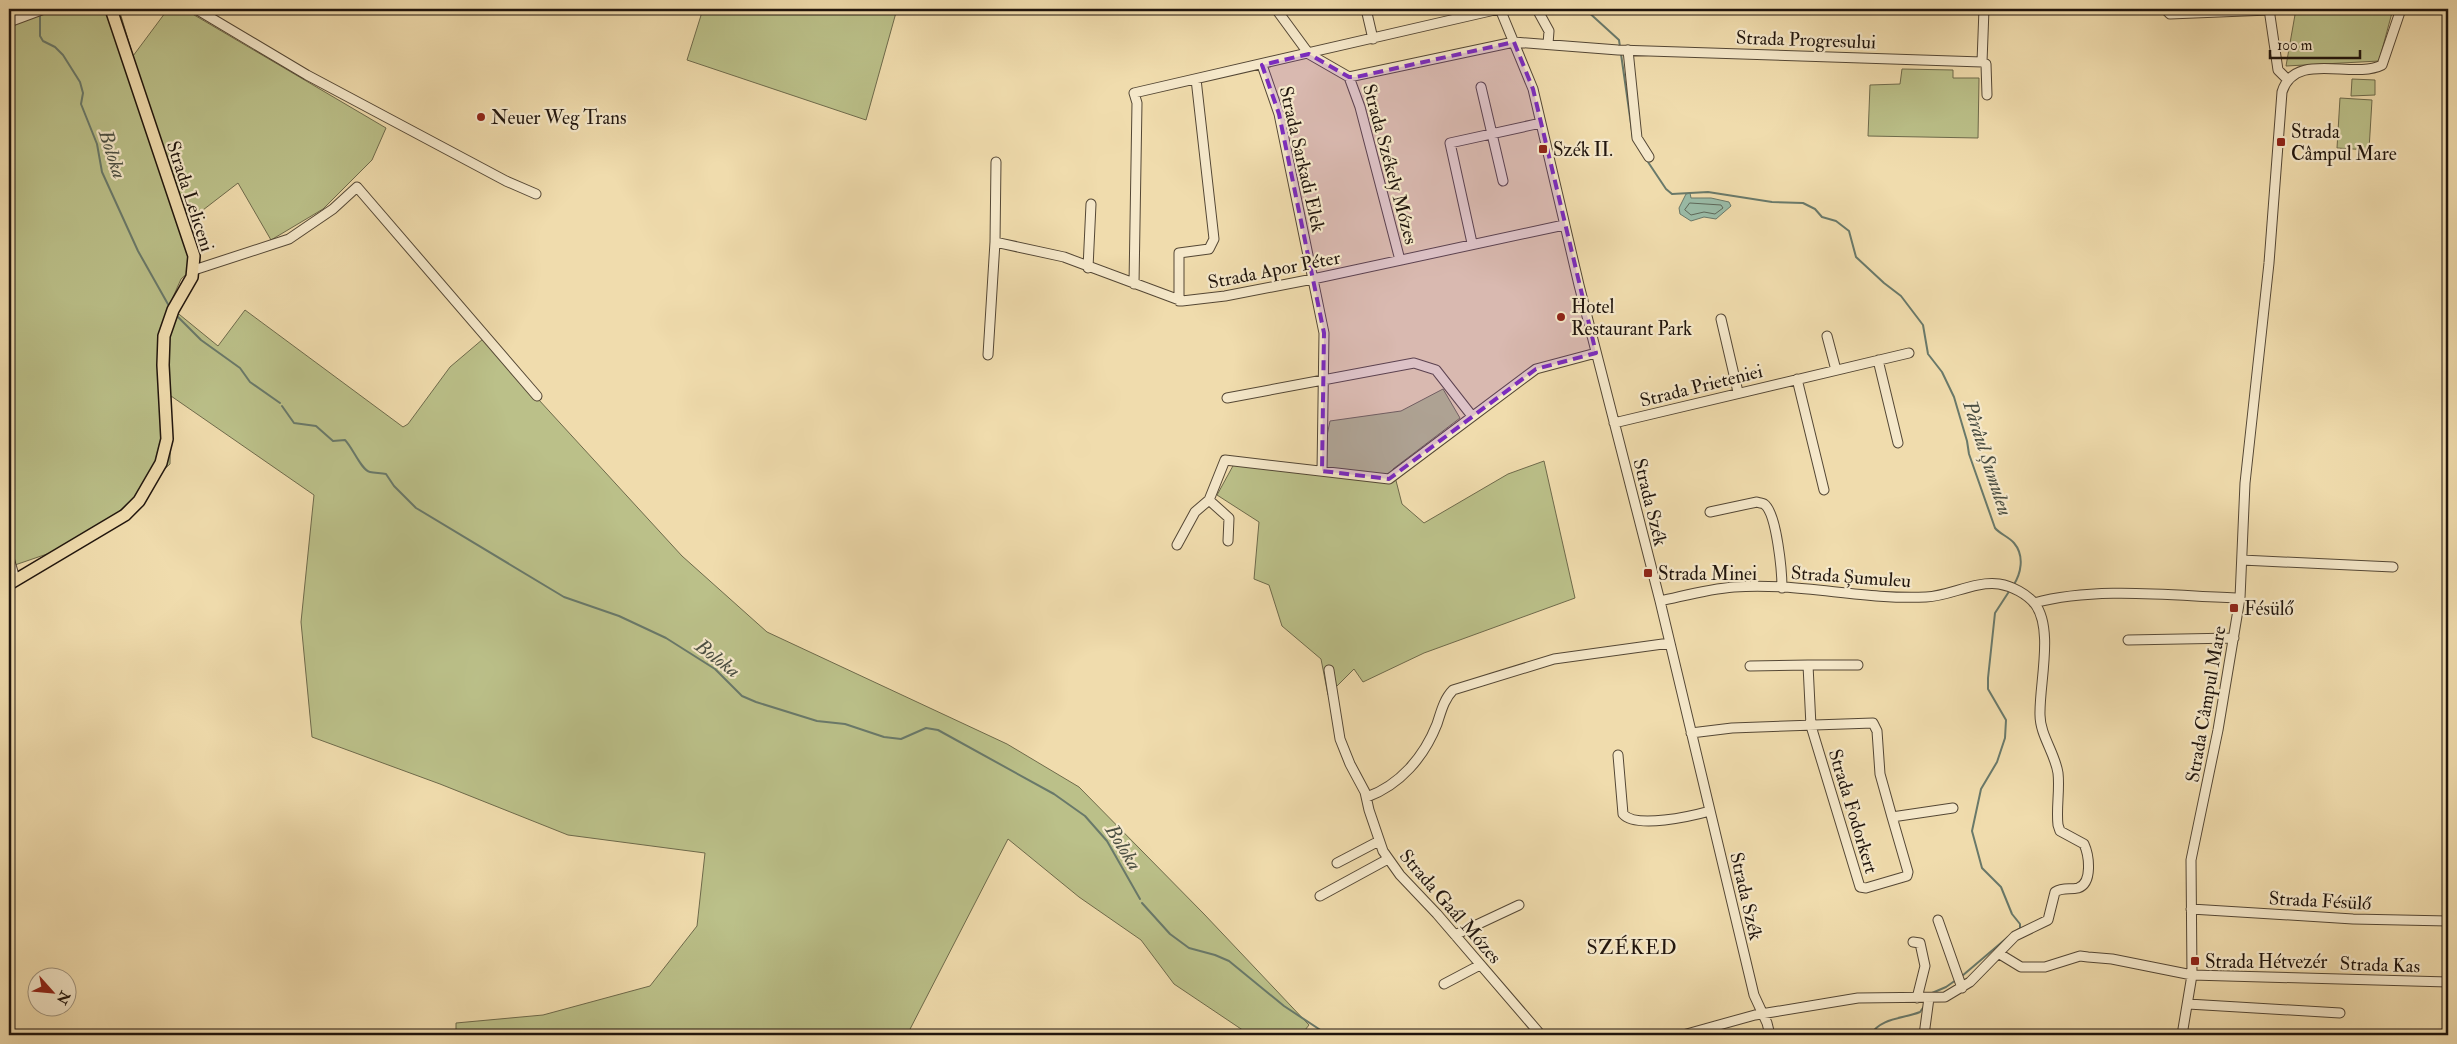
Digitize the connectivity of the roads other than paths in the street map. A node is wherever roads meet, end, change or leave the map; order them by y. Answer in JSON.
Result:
{"nodes":[{"id":1,"x":44,"y":9,"type":"edge"},
{"id":2,"x":111,"y":9,"type":"edge"},
{"id":3,"x":196,"y":9,"type":"edge"},
{"id":4,"x":1276,"y":9,"type":"edge"},
{"id":5,"x":1366,"y":9,"type":"edge"},
{"id":6,"x":1499,"y":9,"type":"edge"},
{"id":7,"x":1984,"y":9,"type":"edge"},
{"id":8,"x":2165,"y":9,"type":"edge"},
{"id":9,"x":2269,"y":9,"type":"edge"},
{"id":10,"x":2401,"y":9,"type":"edge"},
{"id":11,"x":1538,"y":11,"type":"dead end"},
{"id":12,"x":9,"y":22,"type":"edge"},
{"id":13,"x":1374,"y":39,"type":"junction"},
{"id":14,"x":1514,"y":42,"type":"junction"},
{"id":15,"x":1548,"y":44,"type":"junction"},
{"id":16,"x":1623,"y":50,"type":"junction"},
{"id":17,"x":1309,"y":54,"type":"junction"},
{"id":18,"x":1982,"y":62,"type":"junction"},
{"id":19,"x":1262,"y":65,"type":"junction"},
{"id":20,"x":1349,"y":77,"type":"junction"},
{"id":21,"x":1196,"y":79,"type":"junction"},
{"id":22,"x":2287,"y":79,"type":"junction"},
{"id":23,"x":1481,"y":87,"type":"dead end"},
{"id":24,"x":1987,"y":95,"type":"dead end"},
{"id":25,"x":1541,"y":123,"type":"junction"},
{"id":26,"x":1492,"y":134,"type":"junction"},
{"id":27,"x":1649,"y":156,"type":"dead end"},
{"id":28,"x":996,"y":162,"type":"dead end"},
{"id":29,"x":1503,"y":181,"type":"dead end"},
{"id":30,"x":536,"y":194,"type":"dead end"},
{"id":31,"x":1091,"y":204,"type":"dead end"},
{"id":32,"x":1564,"y":224,"type":"junction"},
{"id":33,"x":995,"y":242,"type":"junction"},
{"id":34,"x":1472,"y":243,"type":"junction"},
{"id":35,"x":1400,"y":260,"type":"junction"},
{"id":36,"x":1088,"y":268,"type":"junction"},
{"id":37,"x":194,"y":270,"type":"junction"},
{"id":38,"x":1313,"y":279,"type":"junction"},
{"id":39,"x":1134,"y":284,"type":"junction"},
{"id":40,"x":1179,"y":301,"type":"junction"},
{"id":41,"x":1721,"y":319,"type":"dead end"},
{"id":42,"x":1827,"y":336,"type":"dead end"},
{"id":43,"x":1909,"y":353,"type":"dead end"},
{"id":44,"x":1596,"y":354,"type":"junction"},
{"id":45,"x":988,"y":355,"type":"dead end"},
{"id":46,"x":1878,"y":360,"type":"junction"},
{"id":47,"x":1836,"y":370,"type":"junction"},
{"id":48,"x":1324,"y":378,"type":"junction"},
{"id":49,"x":1797,"y":379,"type":"junction"},
{"id":50,"x":1738,"y":392,"type":"junction"},
{"id":51,"x":536,"y":396,"type":"dead end"},
{"id":52,"x":1227,"y":398,"type":"dead end"},
{"id":53,"x":1472,"y":416,"type":"junction"},
{"id":54,"x":1614,"y":423,"type":"junction"},
{"id":55,"x":1898,"y":443,"type":"dead end"},
{"id":56,"x":1322,"y":471,"type":"junction"},
{"id":57,"x":1824,"y":490,"type":"dead end"},
{"id":58,"x":1209,"y":500,"type":"junction"},
{"id":59,"x":1710,"y":512,"type":"dead end"},
{"id":60,"x":1228,"y":540,"type":"dead end"},
{"id":61,"x":1177,"y":545,"type":"dead end"},
{"id":62,"x":9,"y":558,"type":"edge"},
{"id":63,"x":2242,"y":560,"type":"junction"},
{"id":64,"x":2392,"y":567,"type":"dead end"},
{"id":65,"x":12,"y":581,"type":"edge"},
{"id":66,"x":1782,"y":588,"type":"junction"},
{"id":67,"x":2240,"y":598,"type":"junction"},
{"id":68,"x":1660,"y":601,"type":"junction"},
{"id":69,"x":2034,"y":603,"type":"junction"},
{"id":70,"x":2234,"y":638,"type":"junction"},
{"id":71,"x":2128,"y":640,"type":"dead end"},
{"id":72,"x":1670,"y":642,"type":"junction"},
{"id":73,"x":1808,"y":665,"type":"junction"},
{"id":74,"x":1858,"y":665,"type":"dead end"},
{"id":75,"x":1750,"y":666,"type":"dead end"},
{"id":76,"x":1329,"y":670,"type":"dead end"},
{"id":77,"x":1811,"y":726,"type":"junction"},
{"id":78,"x":1691,"y":733,"type":"junction"},
{"id":79,"x":1618,"y":755,"type":"dead end"},
{"id":80,"x":1367,"y":797,"type":"junction"},
{"id":81,"x":1953,"y":808,"type":"dead end"},
{"id":82,"x":1710,"y":811,"type":"junction"},
{"id":83,"x":1892,"y":816,"type":"junction"},
{"id":84,"x":1379,"y":841,"type":"junction"},
{"id":85,"x":1388,"y":859,"type":"junction"},
{"id":86,"x":1337,"y":863,"type":"dead end"},
{"id":87,"x":1320,"y":896,"type":"dead end"},
{"id":88,"x":1519,"y":905,"type":"dead end"},
{"id":89,"x":2191,"y":909,"type":"junction"},
{"id":90,"x":1938,"y":920,"type":"dead end"},
{"id":91,"x":2448,"y":921,"type":"edge"},
{"id":92,"x":1456,"y":935,"type":"junction"},
{"id":93,"x":1913,"y":942,"type":"dead end"},
{"id":94,"x":1998,"y":953,"type":"junction"},
{"id":95,"x":1480,"y":965,"type":"junction"},
{"id":96,"x":2192,"y":975,"type":"junction"},
{"id":97,"x":1960,"y":981,"type":"junction"},
{"id":98,"x":2448,"y":982,"type":"edge"},
{"id":99,"x":1444,"y":984,"type":"dead end"},
{"id":100,"x":1917,"y":998,"type":"junction"},
{"id":101,"x":1930,"y":998,"type":"junction"},
{"id":102,"x":2188,"y":1004,"type":"junction"},
{"id":103,"x":2340,"y":1013,"type":"dead end"},
{"id":104,"x":1761,"y":1014,"type":"junction"},
{"id":105,"x":1541,"y":1035,"type":"edge"},
{"id":106,"x":1683,"y":1035,"type":"edge"},
{"id":107,"x":1770,"y":1035,"type":"edge"},
{"id":108,"x":1924,"y":1035,"type":"edge"},
{"id":109,"x":2182,"y":1035,"type":"edge"}],
"edges":[{"from":1,"to":12,"type":"street"},
{"from":2,"to":37,"type":"main road","name":"Strada Leliceni"},
{"from":3,"to":30,"type":"street"},
{"from":4,"to":17,"type":"street"},
{"from":5,"to":13,"type":"street"},
{"from":6,"to":13,"type":"street"},
{"from":6,"to":14,"type":"street","name":"Strada Szék"},
{"from":7,"to":18,"type":"street"},
{"from":8,"to":9,"type":"street"},
{"from":9,"to":22,"type":"street"},
{"from":10,"to":22,"type":"street"},
{"from":11,"to":15,"type":"street"},
{"from":13,"to":17,"type":"street"},
{"from":14,"to":15,"type":"street","name":"Strada Progresului"},
{"from":14,"to":20,"type":"street","name":"Strada Progresului"},
{"from":14,"to":25,"type":"street","name":"Strada Szék"},
{"from":15,"to":16,"type":"street","name":"Strada Progresului"},
{"from":16,"to":18,"type":"street","name":"Strada Progresului"},
{"from":16,"to":27,"type":"street"},
{"from":17,"to":19,"type":"street"},
{"from":17,"to":20,"type":"street"},
{"from":18,"to":24,"type":"street"},
{"from":19,"to":21,"type":"street"},
{"from":19,"to":38,"type":"street","name":"Strada Sarkadi Elek"},
{"from":20,"to":35,"type":"street","name":"Strada Székely Mózes"},
{"from":21,"to":39,"type":"street"},
{"from":21,"to":40,"type":"street"},
{"from":22,"to":63,"type":"street","name":"Strada Câmpul Mare"},
{"from":23,"to":26,"type":"street"},
{"from":25,"to":26,"type":"street"},
{"from":25,"to":32,"type":"street","name":"Strada Szék"},
{"from":26,"to":29,"type":"street"},
{"from":26,"to":34,"type":"street"},
{"from":28,"to":33,"type":"street"},
{"from":31,"to":36,"type":"street"},
{"from":32,"to":34,"type":"street","name":"Strada Apor Péter"},
{"from":32,"to":44,"type":"street","name":"Strada Szék"},
{"from":33,"to":36,"type":"street","name":"Strada Apor Péter"},
{"from":33,"to":45,"type":"street"},
{"from":34,"to":35,"type":"street","name":"Strada Apor Péter"},
{"from":35,"to":38,"type":"street","name":"Strada Apor Péter"},
{"from":36,"to":39,"type":"street","name":"Strada Apor Péter"},
{"from":37,"to":51,"type":"street"},
{"from":37,"to":65,"type":"main road","name":"Strada Leliceni"},
{"from":38,"to":40,"type":"street","name":"Strada Apor Péter"},
{"from":38,"to":48,"type":"street","name":"Strada Sarkadi Elek"},
{"from":39,"to":40,"type":"street","name":"Strada Apor Péter"},
{"from":41,"to":50,"type":"street"},
{"from":42,"to":47,"type":"street"},
{"from":43,"to":46,"type":"street","name":"Strada Prieteniei"},
{"from":44,"to":53,"type":"street"},
{"from":44,"to":54,"type":"street","name":"Strada Szék"},
{"from":46,"to":47,"type":"street","name":"Strada Prieteniei"},
{"from":46,"to":55,"type":"street"},
{"from":47,"to":49,"type":"street","name":"Strada Prieteniei"},
{"from":48,"to":52,"type":"street"},
{"from":48,"to":53,"type":"street"},
{"from":48,"to":56,"type":"street","name":"Strada Sarkadi Elek"},
{"from":49,"to":50,"type":"street","name":"Strada Prieteniei"},
{"from":49,"to":57,"type":"street"},
{"from":50,"to":54,"type":"street","name":"Strada Prieteniei"},
{"from":53,"to":56,"type":"street"},
{"from":54,"to":68,"type":"street","name":"Strada Szék"},
{"from":56,"to":58,"type":"street"},
{"from":58,"to":60,"type":"street"},
{"from":58,"to":61,"type":"street"},
{"from":59,"to":66,"type":"street"},
{"from":62,"to":65,"type":"street"},
{"from":63,"to":64,"type":"street"},
{"from":63,"to":67,"type":"street","name":"Strada Câmpul Mare"},
{"from":66,"to":68,"type":"street","name":"Strada Șumuleu"},
{"from":66,"to":69,"type":"street","name":"Strada Șumuleu"},
{"from":67,"to":69,"type":"street"},
{"from":67,"to":70,"type":"street","name":"Strada Câmpul Mare"},
{"from":68,"to":72,"type":"street","name":"Strada Szék"},
{"from":69,"to":94,"type":"street"},
{"from":70,"to":71,"type":"street"},
{"from":70,"to":89,"type":"street","name":"Strada Câmpul Mare"},
{"from":72,"to":78,"type":"street","name":"Strada Szék"},
{"from":72,"to":80,"type":"street"},
{"from":73,"to":74,"type":"street"},
{"from":73,"to":75,"type":"street"},
{"from":73,"to":77,"type":"street","name":"Strada Fodorkert"},
{"from":76,"to":80,"type":"street","name":"Strada Gaál Mózes"},
{"from":77,"to":78,"type":"street","name":"Strada Fodorkert"},
{"from":77,"to":83,"type":"street","name":"Strada Fodorkert"},
{"from":77,"to":83,"type":"street","name":"Strada Fodorkert"},
{"from":78,"to":82,"type":"street","name":"Strada Szék"},
{"from":79,"to":82,"type":"street"},
{"from":80,"to":84,"type":"street","name":"Strada Gaál Mózes"},
{"from":81,"to":83,"type":"street","name":"Strada Fodorkert"},
{"from":82,"to":104,"type":"street","name":"Strada Szék"},
{"from":84,"to":85,"type":"street","name":"Strada Gaál Mózes"},
{"from":84,"to":86,"type":"street"},
{"from":85,"to":87,"type":"street"},
{"from":85,"to":92,"type":"street","name":"Strada Gaál Mózes"},
{"from":88,"to":92,"type":"street"},
{"from":89,"to":91,"type":"street","name":"Strada Fésülő"},
{"from":89,"to":96,"type":"street","name":"Strada Câmpul Mare"},
{"from":90,"to":97,"type":"street"},
{"from":92,"to":95,"type":"street","name":"Strada Gaál Mózes"},
{"from":93,"to":100,"type":"street"},
{"from":94,"to":96,"type":"street"},
{"from":94,"to":97,"type":"street"},
{"from":95,"to":99,"type":"street"},
{"from":95,"to":105,"type":"street","name":"Strada Gaál Mózes"},
{"from":96,"to":98,"type":"street","name":"Strada Kas"},
{"from":96,"to":102,"type":"street","name":"Strada Câmpul Mare"},
{"from":97,"to":101,"type":"street"},
{"from":100,"to":101,"type":"street"},
{"from":100,"to":104,"type":"street"},
{"from":101,"to":108,"type":"street"},
{"from":102,"to":103,"type":"street"},
{"from":102,"to":109,"type":"street","name":"Strada Câmpul Mare"},
{"from":104,"to":106,"type":"street"},
{"from":104,"to":107,"type":"street","name":"Strada Szék"}]}
